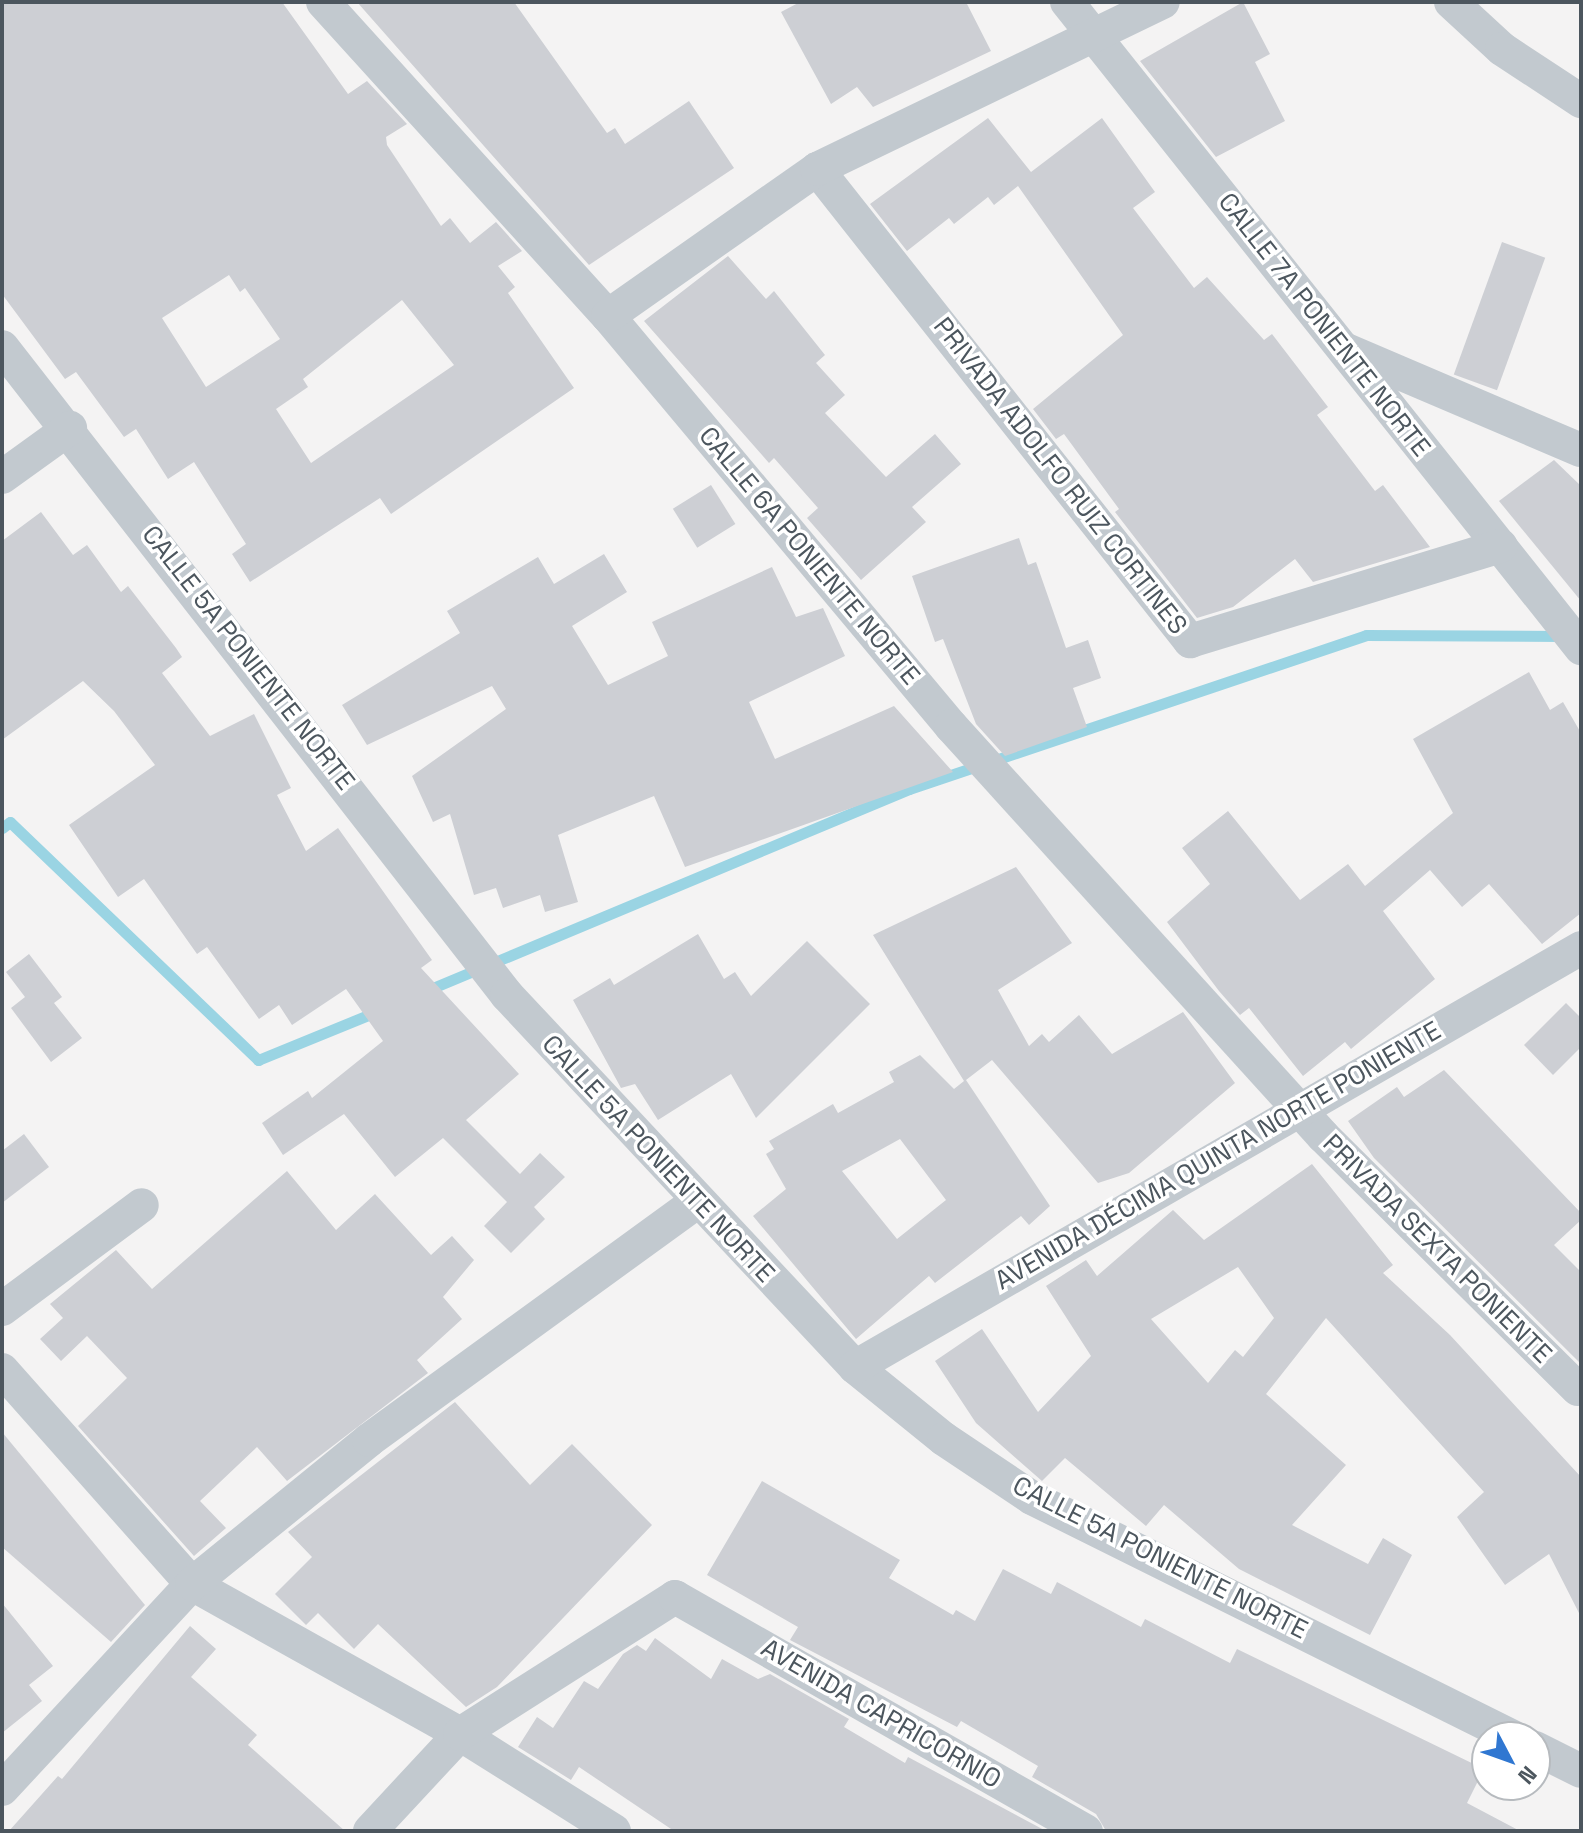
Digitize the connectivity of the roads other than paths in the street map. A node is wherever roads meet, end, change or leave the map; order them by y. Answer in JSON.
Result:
{"nodes":[{"id":1,"x":323,"y":2,"type":"edge"},
{"id":2,"x":1067,"y":2,"type":"edge"},
{"id":3,"x":1163,"y":2,"type":"edge"},
{"id":4,"x":1451,"y":2,"type":"edge"},
{"id":5,"x":1092,"y":32,"type":"junction"},
{"id":6,"x":1581,"y":101,"type":"edge"},
{"id":7,"x":817,"y":169,"type":"junction"},
{"id":8,"x":608,"y":316,"type":"junction"},
{"id":9,"x":2,"y":347,"type":"edge"},
{"id":10,"x":1343,"y":349,"type":"junction"},
{"id":11,"x":70,"y":428,"type":"junction"},
{"id":12,"x":1581,"y":450,"type":"edge"},
{"id":13,"x":2,"y":477,"type":"edge"},
{"id":14,"x":1510,"y":560,"type":"junction"},
{"id":15,"x":1581,"y":648,"type":"edge"},
{"id":16,"x":1581,"y":948,"type":"edge"},
{"id":17,"x":1298,"y":1107,"type":"junction"},
{"id":18,"x":695,"y":1203,"type":"junction"},
{"id":19,"x":142,"y":1205,"type":"dead end"},
{"id":20,"x":2,"y":1309,"type":"edge"},
{"id":21,"x":855,"y":1367,"type":"junction"},
{"id":22,"x":2,"y":1370,"type":"edge"},
{"id":23,"x":1578,"y":1389,"type":"dead end"},
{"id":24,"x":192,"y":1584,"type":"junction"},
{"id":25,"x":1481,"y":1721,"type":"edge"},
{"id":26,"x":460,"y":1734,"type":"junction"},
{"id":27,"x":1551,"y":1756,"type":"edge"},
{"id":28,"x":1581,"y":1771,"type":"edge"},
{"id":29,"x":2,"y":1789,"type":"edge"},
{"id":30,"x":370,"y":1831,"type":"edge"},
{"id":31,"x":614,"y":1831,"type":"edge"},
{"id":32,"x":1086,"y":1831,"type":"edge"}],
"edges":[{"from":1,"to":8,"type":"street","name":"CALLE 6A PONIENTE NORTE"},
{"from":2,"to":5,"type":"street","name":"CALLE 7A PONIENTE NORTE"},
{"from":3,"to":5,"type":"street"},
{"from":4,"to":6,"type":"street"},
{"from":5,"to":7,"type":"street"},
{"from":5,"to":10,"type":"street","name":"CALLE 7A PONIENTE NORTE"},
{"from":7,"to":8,"type":"street"},
{"from":7,"to":14,"type":"street","name":"PRIVADA ADOLFO RUIZ CORTINES"},
{"from":8,"to":17,"type":"street","name":"CALLE 6A PONIENTE NORTE"},
{"from":9,"to":11,"type":"street","name":"CALLE 5A PONIENTE NORTE"},
{"from":10,"to":12,"type":"street"},
{"from":10,"to":14,"type":"street","name":"CALLE 7A PONIENTE NORTE"},
{"from":11,"to":13,"type":"street"},
{"from":11,"to":18,"type":"street","name":"CALLE 5A PONIENTE NORTE"},
{"from":14,"to":15,"type":"street","name":"CALLE 7A PONIENTE NORTE"},
{"from":16,"to":17,"type":"street","name":"AVENIDA DÉCIMA QUINTA NORTE PONIENTE"},
{"from":17,"to":21,"type":"street","name":"AVENIDA DÉCIMA QUINTA NORTE PONIENTE"},
{"from":17,"to":23,"type":"street","name":"PRIVADA SEXTA PONIENTE"},
{"from":18,"to":21,"type":"street","name":"CALLE 5A PONIENTE NORTE"},
{"from":18,"to":24,"type":"street"},
{"from":19,"to":20,"type":"street"},
{"from":21,"to":25,"type":"street","name":"CALLE 5A PONIENTE NORTE"},
{"from":22,"to":24,"type":"street"},
{"from":24,"to":26,"type":"street"},
{"from":24,"to":29,"type":"street"},
{"from":26,"to":30,"type":"street"},
{"from":26,"to":31,"type":"street"},
{"from":26,"to":32,"type":"street","name":"AVENIDA CAPRICORNIO"},
{"from":27,"to":28,"type":"street"}]}
